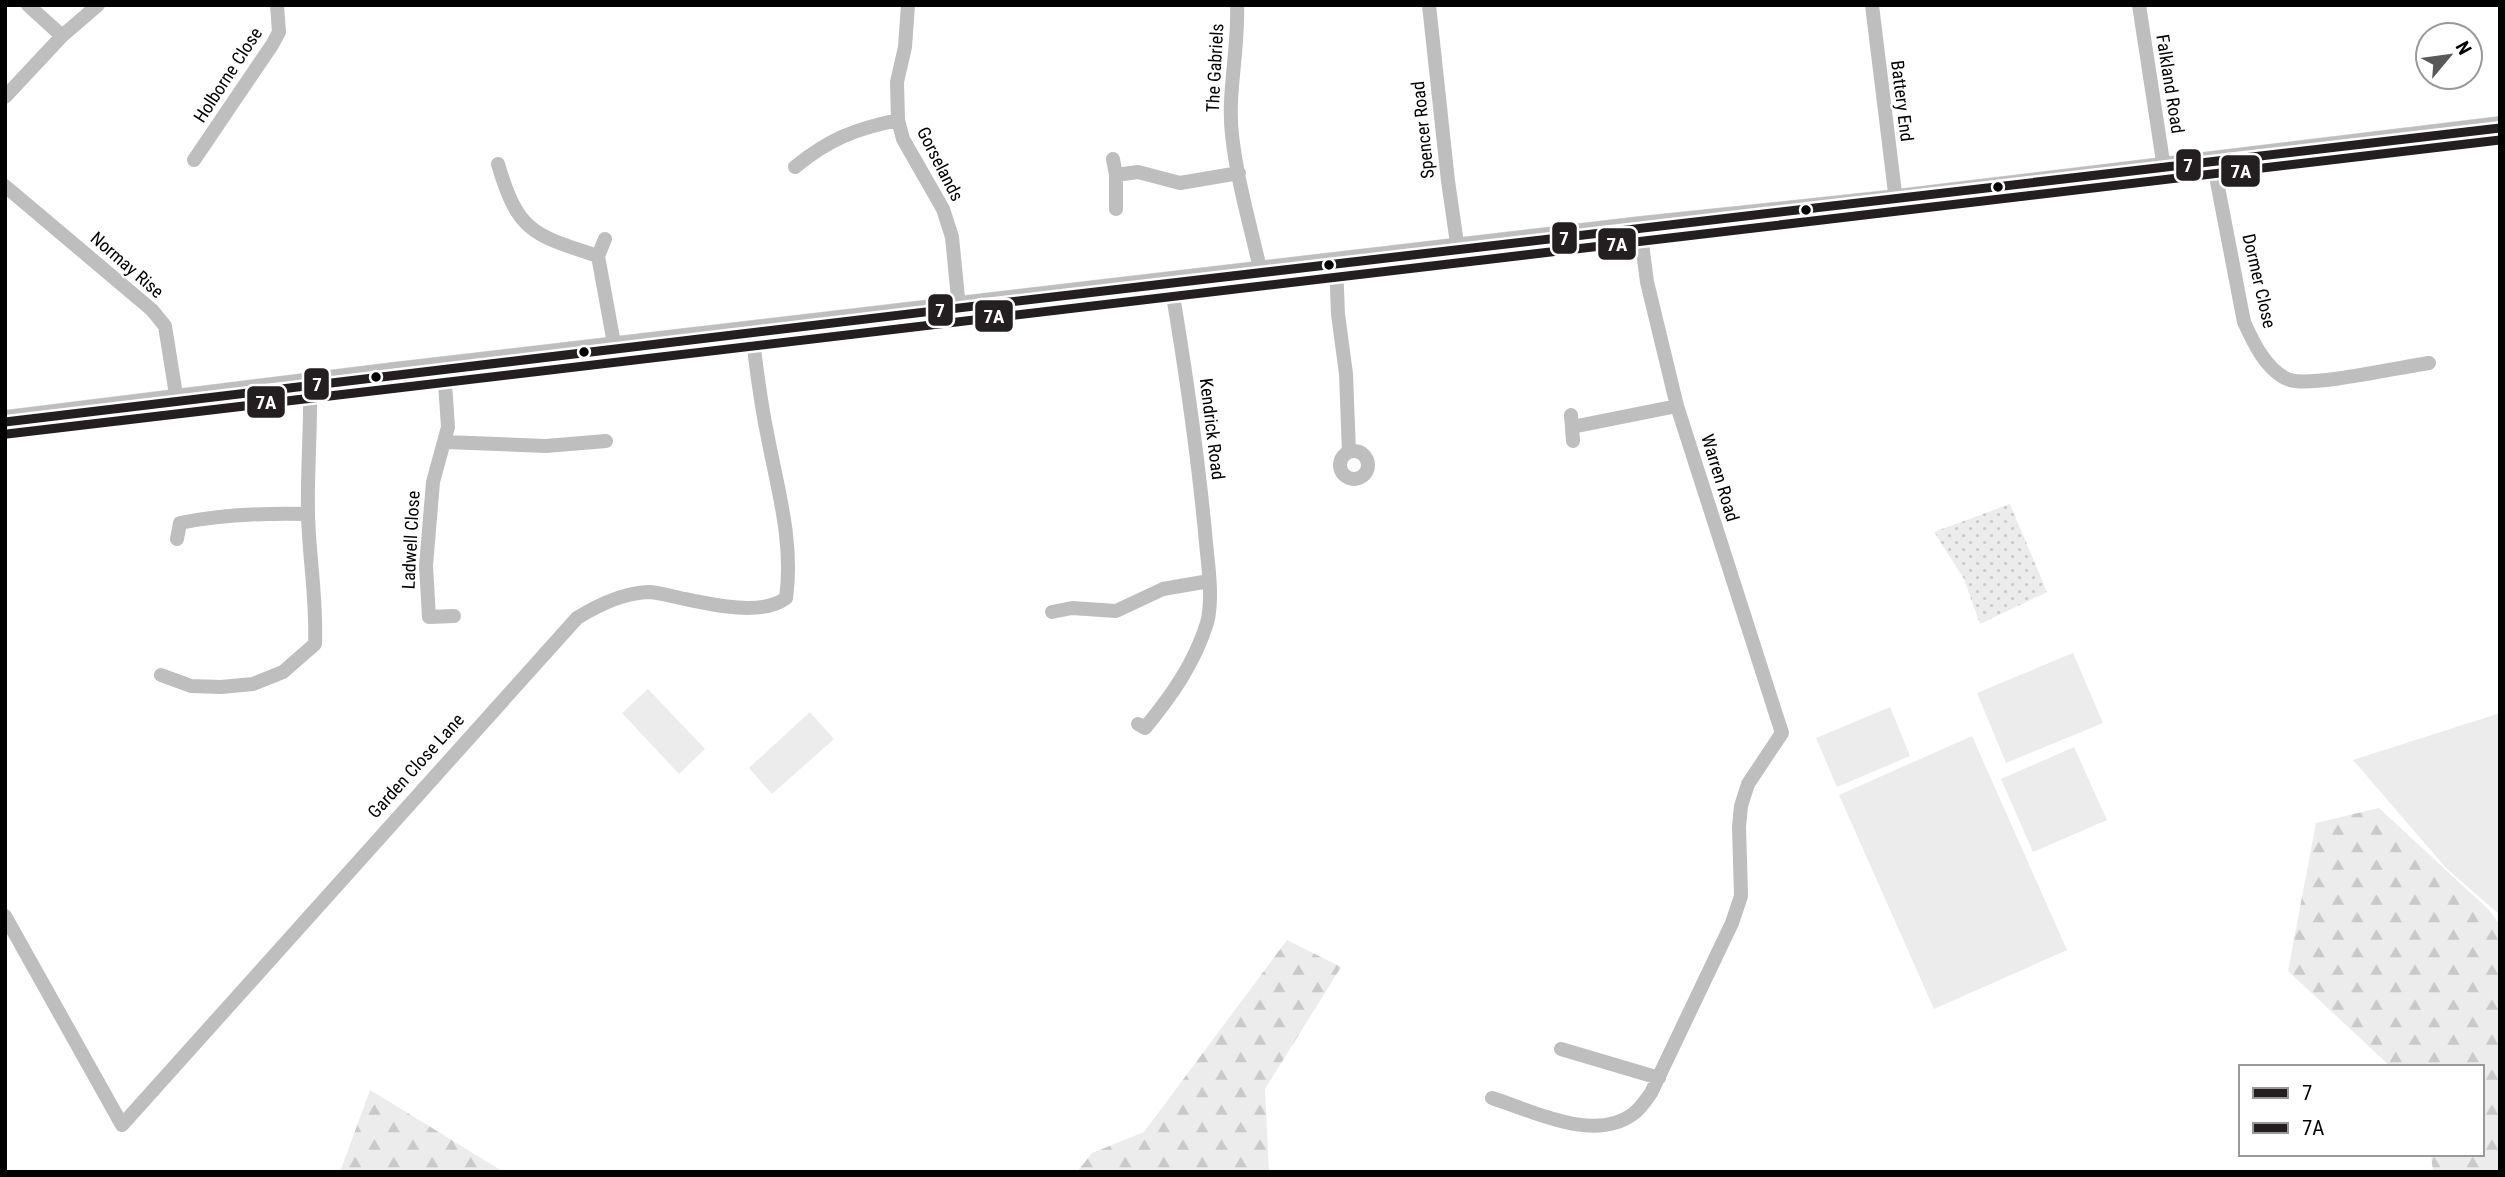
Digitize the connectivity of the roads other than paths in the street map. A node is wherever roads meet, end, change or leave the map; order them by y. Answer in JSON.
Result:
{"nodes":[{"id":1,"x":28,"y":5,"type":"edge"},
{"id":2,"x":98,"y":5,"type":"edge"},
{"id":3,"x":277,"y":5,"type":"edge"},
{"id":4,"x":908,"y":5,"type":"edge"},
{"id":5,"x":1237,"y":5,"type":"edge"},
{"id":6,"x":1429,"y":5,"type":"edge"},
{"id":7,"x":1872,"y":5,"type":"edge"},
{"id":8,"x":2139,"y":5,"type":"edge"},
{"id":9,"x":62,"y":36,"type":"junction"},
{"id":10,"x":5,"y":97,"type":"edge"},
{"id":11,"x":898,"y":120,"type":"junction"},
{"id":12,"x":2500,"y":128,"type":"edge"},
{"id":13,"x":1114,"y":159,"type":"dead end"},
{"id":14,"x":194,"y":160,"type":"dead end"},
{"id":15,"x":2213,"y":161,"type":"junction"},
{"id":16,"x":498,"y":164,"type":"dead end"},
{"id":17,"x":795,"y":167,"type":"dead end"},
{"id":18,"x":2164,"y":168,"type":"junction"},
{"id":19,"x":1239,"y":173,"type":"junction"},
{"id":20,"x":1116,"y":175,"type":"junction"},
{"id":21,"x":5,"y":186,"type":"edge"},
{"id":22,"x":1896,"y":201,"type":"junction"},
{"id":23,"x":1116,"y":209,"type":"dead end"},
{"id":24,"x":1640,"y":228,"type":"junction"},
{"id":25,"x":605,"y":239,"type":"dead end"},
{"id":26,"x":1458,"y":250,"type":"junction"},
{"id":27,"x":598,"y":256,"type":"junction"},
{"id":28,"x":1336,"y":264,"type":"junction"},
{"id":29,"x":1261,"y":273,"type":"junction"},
{"id":30,"x":1171,"y":284,"type":"junction"},
{"id":31,"x":959,"y":308,"type":"junction"},
{"id":32,"x":752,"y":332,"type":"junction"},
{"id":33,"x":615,"y":349,"type":"junction"},
{"id":34,"x":2429,"y":363,"type":"dead end"},
{"id":35,"x":444,"y":369,"type":"junction"},
{"id":36,"x":310,"y":385,"type":"junction"},
{"id":37,"x":177,"y":401,"type":"junction"},
{"id":38,"x":1678,"y":405,"type":"junction"},
{"id":39,"x":5,"y":422,"type":"edge"},
{"id":40,"x":1572,"y":428,"type":"dead end"},
{"id":41,"x":606,"y":441,"type":"dead end"},
{"id":42,"x":446,"y":442,"type":"junction"},
{"id":43,"x":1349,"y":452,"type":"dead end"},
{"id":44,"x":308,"y":514,"type":"junction"},
{"id":45,"x":177,"y":539,"type":"dead end"},
{"id":46,"x":1209,"y":581,"type":"junction"},
{"id":47,"x":1052,"y":612,"type":"dead end"},
{"id":48,"x":454,"y":616,"type":"dead end"},
{"id":49,"x":161,"y":675,"type":"dead end"},
{"id":50,"x":1138,"y":724,"type":"dead end"},
{"id":51,"x":5,"y":915,"type":"edge"},
{"id":52,"x":1561,"y":1049,"type":"dead end"},
{"id":53,"x":1659,"y":1078,"type":"junction"},
{"id":54,"x":1492,"y":1098,"type":"dead end"}],
"edges":[{"from":1,"to":9,"type":"street"},
{"from":2,"to":9,"type":"street"},
{"from":3,"to":14,"type":"street","name":"Holborne Close"},
{"from":4,"to":11,"type":"street","name":"Gorselands"},
{"from":5,"to":19,"type":"street","name":"The Gabriels"},
{"from":6,"to":26,"type":"street","name":"Spencer Road"},
{"from":7,"to":22,"type":"street","name":"Battery End"},
{"from":8,"to":18,"type":"street","name":"Falkland Road"},
{"from":9,"to":10,"type":"street"},
{"from":11,"to":17,"type":"street","name":"Gorselands"},
{"from":11,"to":31,"type":"street","name":"Gorselands"},
{"from":12,"to":15,"type":"main road"},
{"from":13,"to":20,"type":"street"},
{"from":15,"to":18,"type":"main road"},
{"from":15,"to":34,"type":"street","name":"Dormer Close"},
{"from":16,"to":27,"type":"street"},
{"from":18,"to":22,"type":"main road"},
{"from":19,"to":20,"type":"street"},
{"from":19,"to":29,"type":"street","name":"The Gabriels"},
{"from":20,"to":23,"type":"street"},
{"from":21,"to":37,"type":"street","name":"Normay Rise"},
{"from":22,"to":24,"type":"main road"},
{"from":24,"to":26,"type":"main road"},
{"from":24,"to":38,"type":"street","name":"Warren Road"},
{"from":25,"to":27,"type":"street"},
{"from":26,"to":28,"type":"main road"},
{"from":27,"to":33,"type":"street"},
{"from":28,"to":29,"type":"main road"},
{"from":28,"to":43,"type":"street"},
{"from":29,"to":30,"type":"main road"},
{"from":30,"to":31,"type":"main road"},
{"from":30,"to":46,"type":"street","name":"Kendrick Road"},
{"from":31,"to":32,"type":"main road"},
{"from":32,"to":33,"type":"main road"},
{"from":32,"to":51,"type":"street","name":"Garden Close Lane"},
{"from":33,"to":35,"type":"main road"},
{"from":35,"to":36,"type":"main road"},
{"from":35,"to":42,"type":"street","name":"Ladwell Close"},
{"from":36,"to":37,"type":"main road"},
{"from":36,"to":44,"type":"street"},
{"from":37,"to":39,"type":"main road"},
{"from":38,"to":40,"type":"street"},
{"from":38,"to":53,"type":"street","name":"Warren Road"},
{"from":41,"to":42,"type":"street"},
{"from":42,"to":48,"type":"street","name":"Ladwell Close"},
{"from":44,"to":45,"type":"street"},
{"from":44,"to":49,"type":"street"},
{"from":46,"to":47,"type":"street"},
{"from":46,"to":50,"type":"street","name":"Kendrick Road"},
{"from":52,"to":53,"type":"street"},
{"from":53,"to":54,"type":"street"}]}
